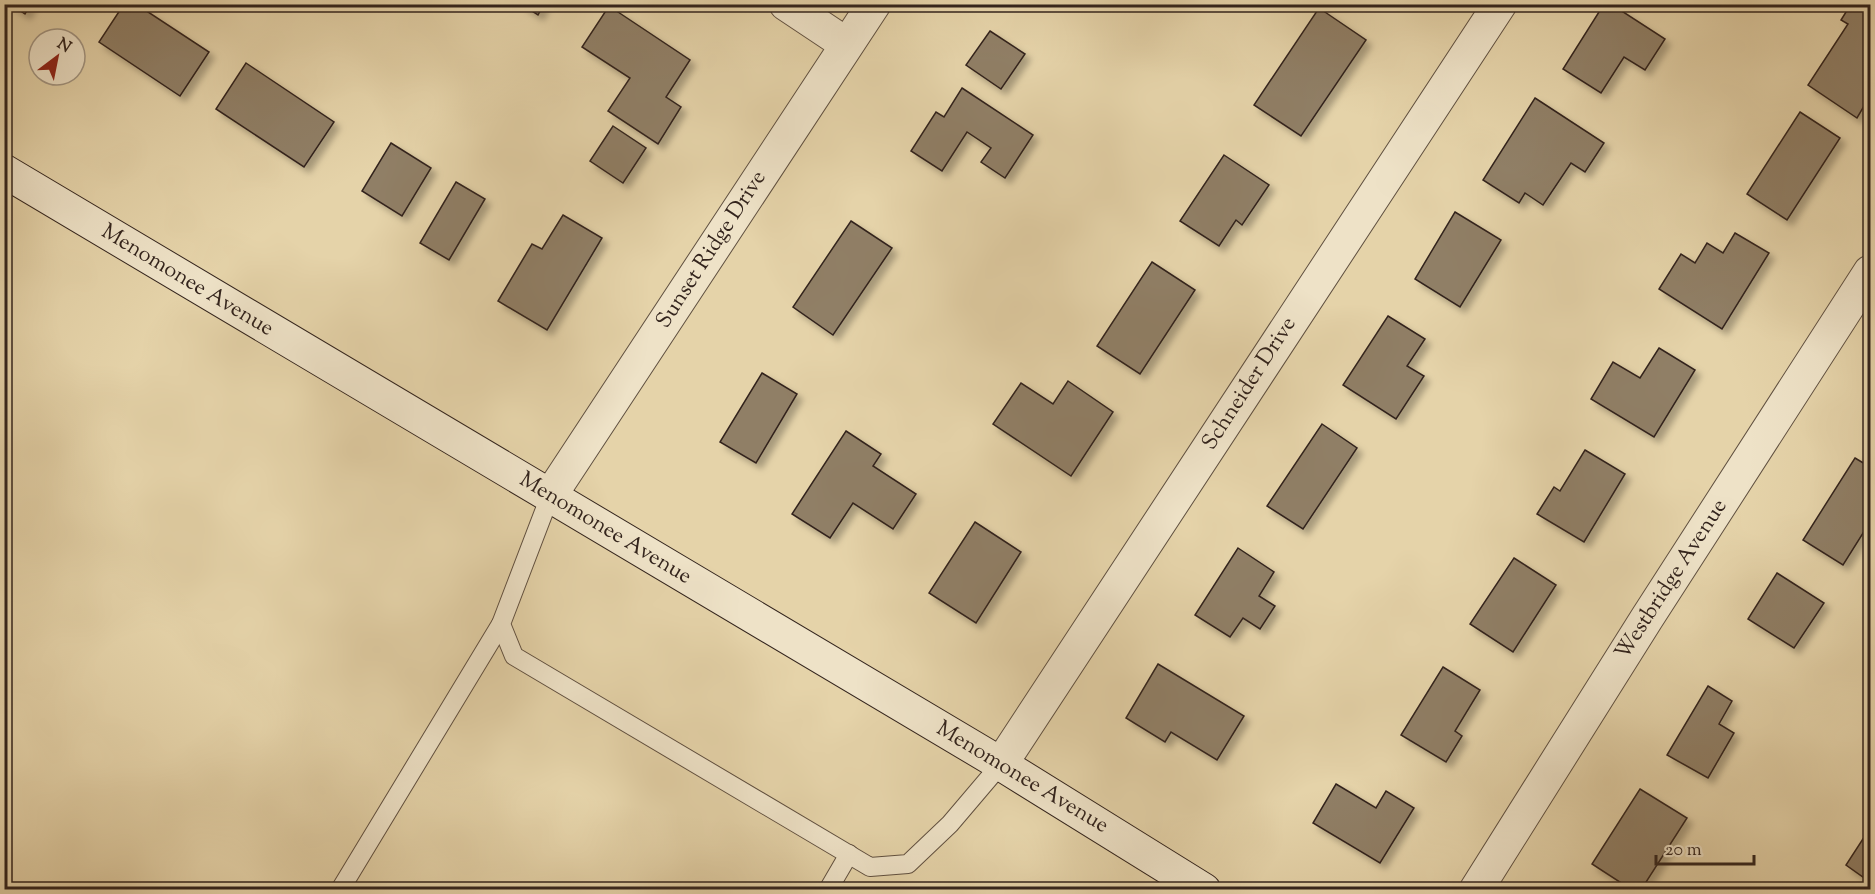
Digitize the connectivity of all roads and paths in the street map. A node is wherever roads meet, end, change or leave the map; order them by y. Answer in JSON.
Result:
{"nodes":[{"id":1,"x":786,"y":4,"type":"edge"},
{"id":2,"x":874,"y":4,"type":"edge"},
{"id":3,"x":1500,"y":4,"type":"edge"},
{"id":4,"x":846,"y":44,"type":"junction"},
{"id":5,"x":4,"y":171,"type":"edge"},
{"id":6,"x":1870,"y":272,"type":"edge"},
{"id":7,"x":550,"y":496,"type":"junction"},
{"id":8,"x":501,"y":624,"type":"junction"},
{"id":9,"x":1001,"y":764,"type":"junction"},
{"id":10,"x":849,"y":854,"type":"junction"},
{"id":11,"x":339,"y":890,"type":"edge"},
{"id":12,"x":828,"y":890,"type":"edge"},
{"id":13,"x":1204,"y":890,"type":"edge"},
{"id":14,"x":1476,"y":890,"type":"edge"}],
"edges":[{"from":1,"to":4,"type":"street"},
{"from":2,"to":4,"type":"street","name":"Sunset Ridge Drive"},
{"from":3,"to":9,"type":"street","name":"Schneider Drive"},
{"from":4,"to":7,"type":"street","name":"Sunset Ridge Drive"},
{"from":5,"to":7,"type":"street","name":"Menomonee Avenue"},
{"from":6,"to":14,"type":"street","name":"Westbridge Avenue"},
{"from":7,"to":8,"type":"lane"},
{"from":7,"to":9,"type":"street","name":"Menomonee Avenue"},
{"from":8,"to":10,"type":"lane"},
{"from":8,"to":11,"type":"lane"},
{"from":9,"to":10,"type":"lane"},
{"from":9,"to":13,"type":"street","name":"Menomonee Avenue"},
{"from":10,"to":12,"type":"lane"}]}
